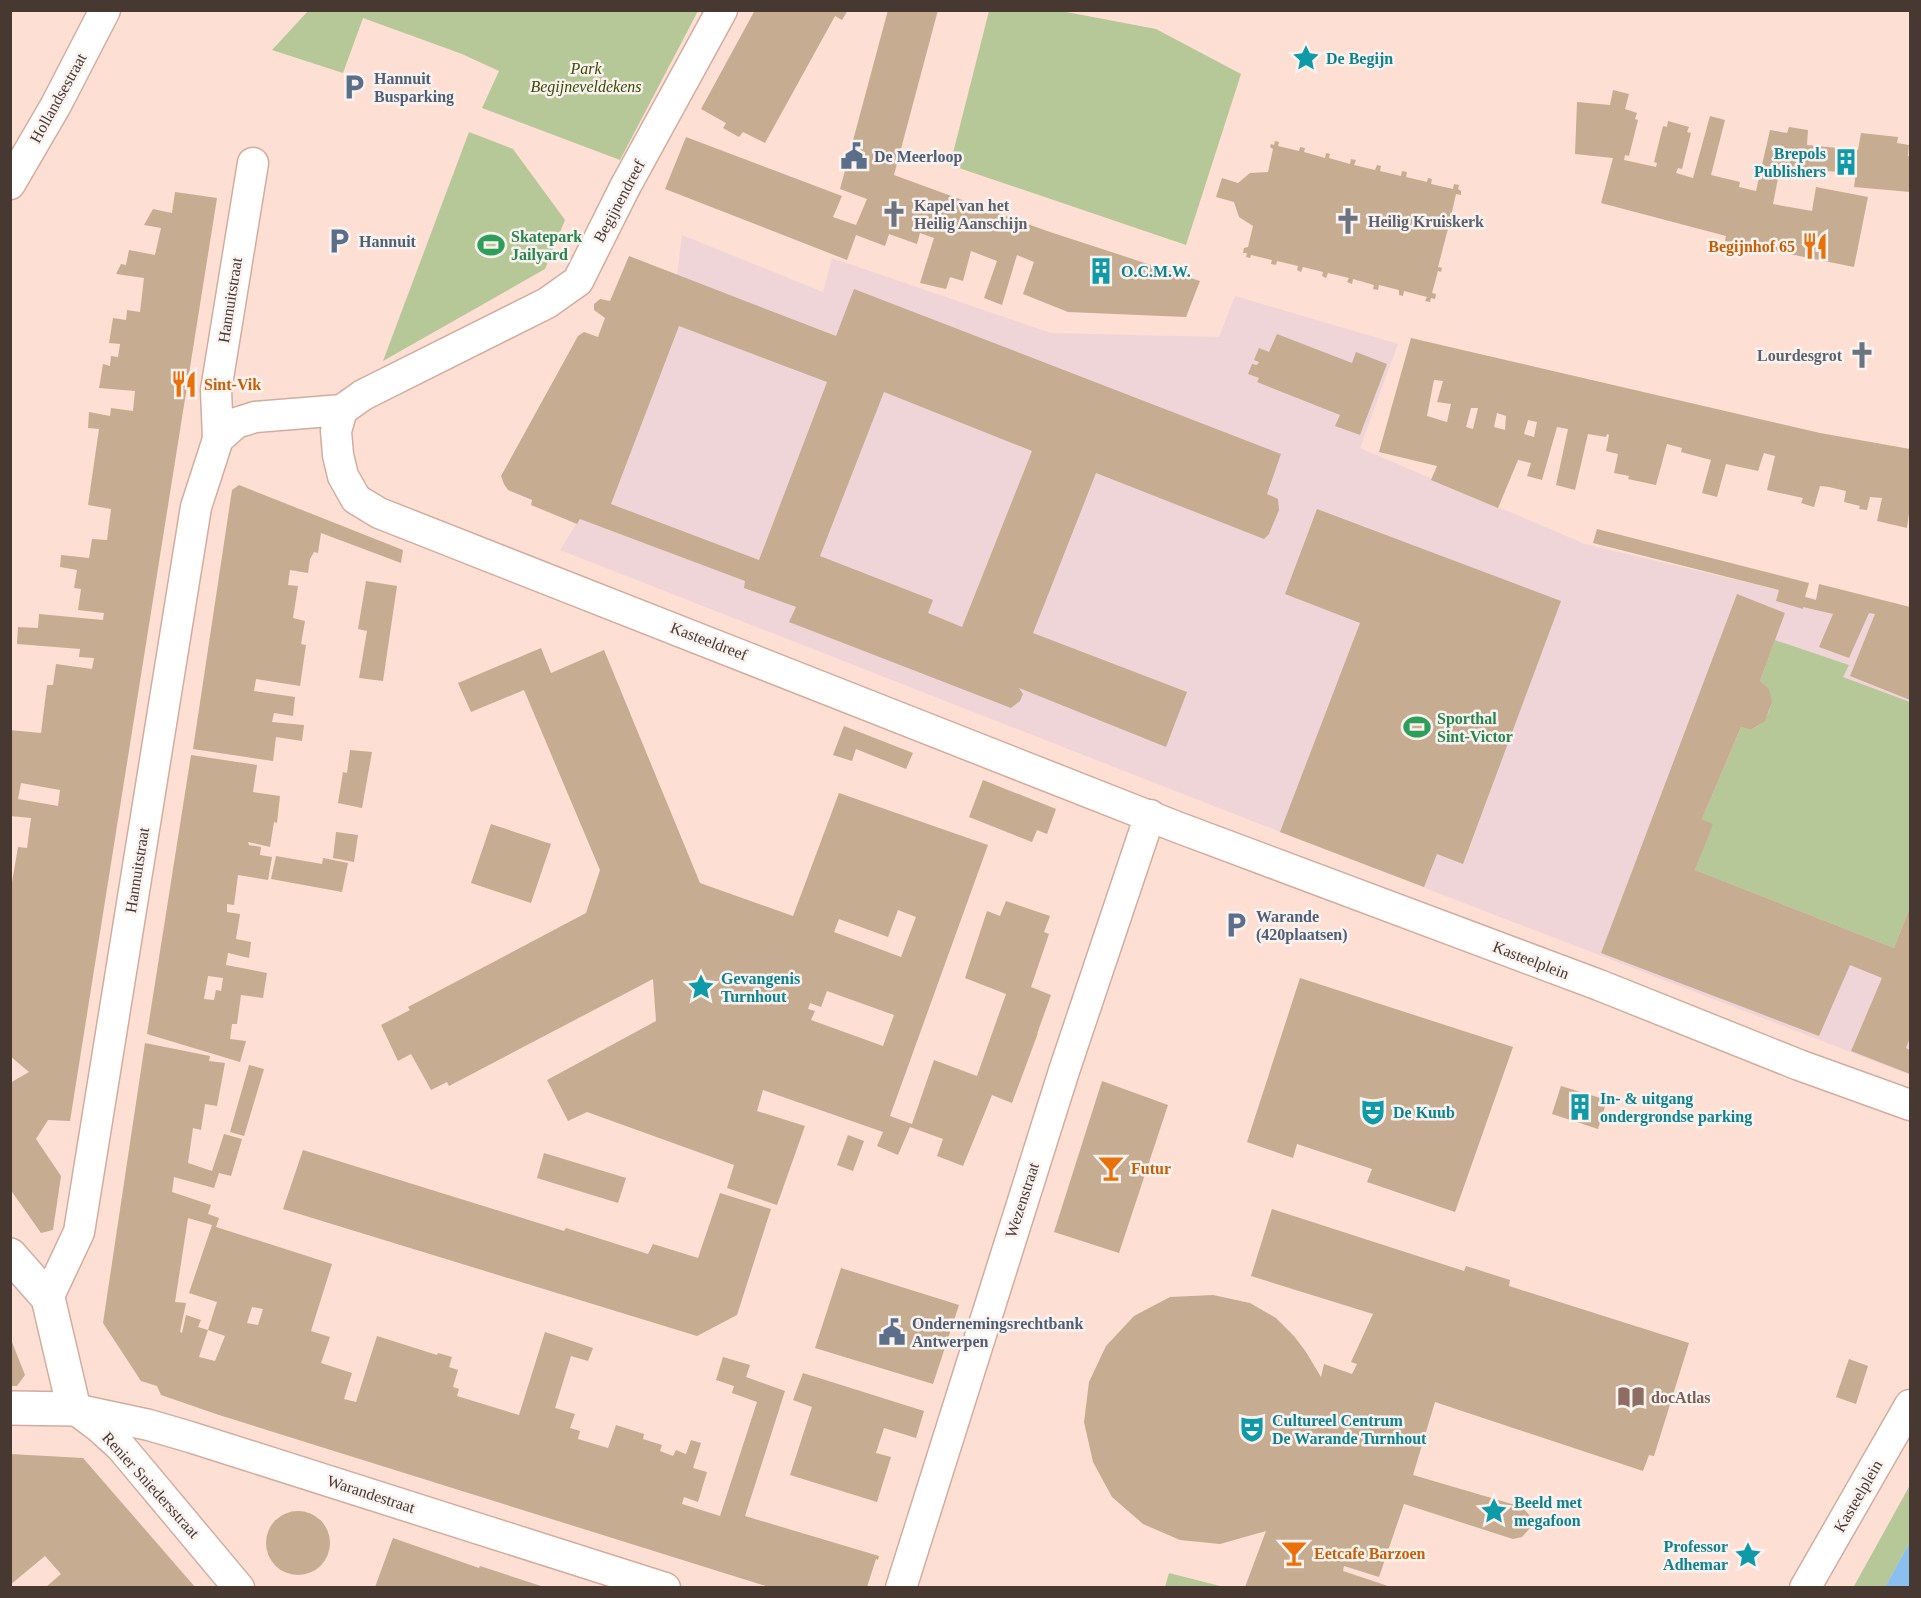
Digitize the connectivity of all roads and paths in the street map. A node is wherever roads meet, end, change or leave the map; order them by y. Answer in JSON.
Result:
{"nodes":[{"id":1,"x":105,"y":10,"type":"edge"},
{"id":2,"x":722,"y":10,"type":"edge"},
{"id":3,"x":253,"y":163,"type":"dead end"},
{"id":4,"x":10,"y":184,"type":"edge"},
{"id":5,"x":342,"y":410,"type":"junction"},
{"id":6,"x":218,"y":439,"type":"junction"},
{"id":7,"x":1150,"y":815,"type":"junction"},
{"id":8,"x":1911,"y":1105,"type":"edge"},
{"id":9,"x":10,"y":1255,"type":"edge"},
{"id":10,"x":48,"y":1298,"type":"junction"},
{"id":11,"x":1911,"y":1405,"type":"edge"},
{"id":12,"x":10,"y":1407,"type":"edge"},
{"id":13,"x":74,"y":1409,"type":"junction"},
{"id":14,"x":239,"y":1587,"type":"edge"},
{"id":15,"x":665,"y":1587,"type":"edge"},
{"id":16,"x":901,"y":1587,"type":"edge"},
{"id":17,"x":1805,"y":1587,"type":"edge"}],
"edges":[{"from":1,"to":4,"type":"street","name":"Hollandsestraat"},
{"from":2,"to":5,"type":"street","name":"Begijnendreef"},
{"from":3,"to":6,"type":"street","name":"Hannuitstraat"},
{"from":5,"to":6,"type":"street"},
{"from":5,"to":7,"type":"street","name":"Kasteeldreef"},
{"from":6,"to":10,"type":"street","name":"Hannuitstraat"},
{"from":7,"to":8,"type":"street","name":"Kasteelplein"},
{"from":7,"to":16,"type":"street","name":"Wezenstraat"},
{"from":9,"to":10,"type":"street"},
{"from":10,"to":13,"type":"street"},
{"from":11,"to":17,"type":"street","name":"Kasteelplein"},
{"from":12,"to":13,"type":"street"},
{"from":13,"to":14,"type":"street","name":"Renier Sniedersstraat"},
{"from":13,"to":15,"type":"street","name":"Warandestraat"}]}
